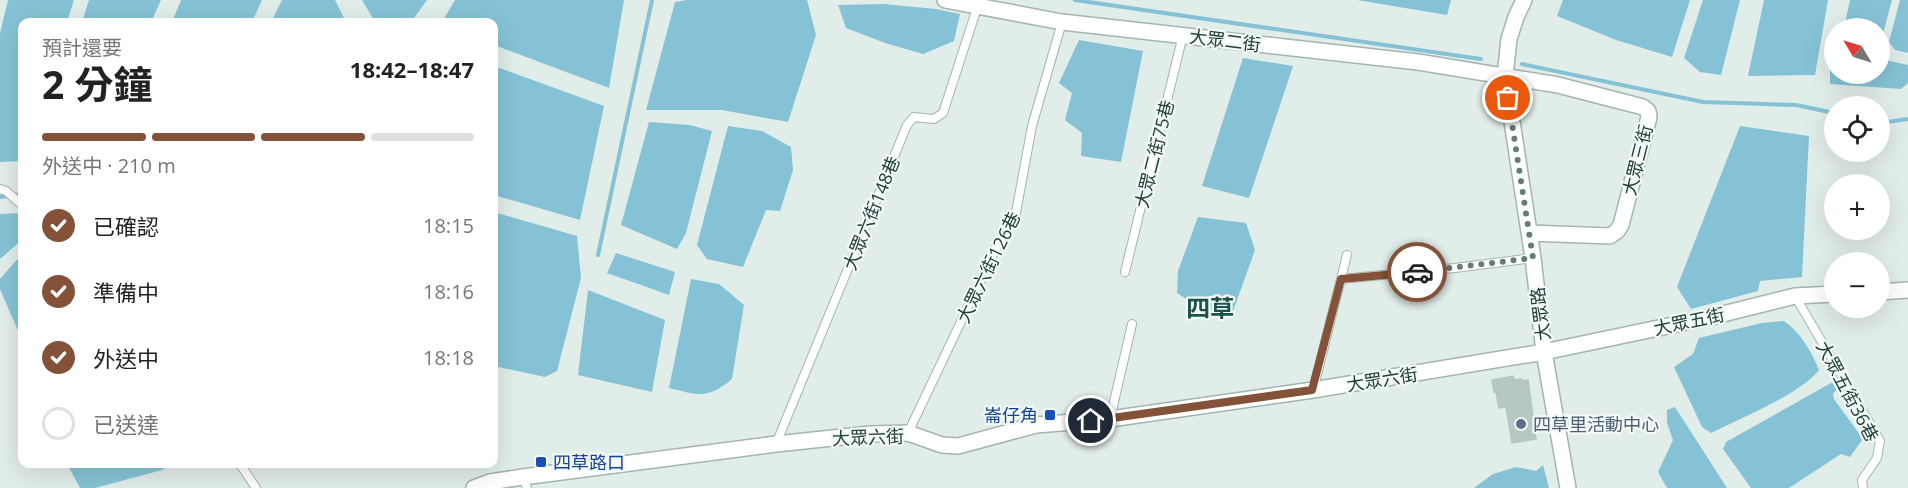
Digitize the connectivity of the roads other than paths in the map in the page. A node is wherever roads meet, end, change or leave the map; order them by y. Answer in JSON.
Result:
{"nodes":[{"id":1,"x":945,"y":0,"type":"edge"},
{"id":2,"x":1524,"y":0,"type":"edge"},
{"id":3,"x":978,"y":5,"type":"junction"},
{"id":4,"x":1062,"y":22,"type":"junction"},
{"id":5,"x":1183,"y":35,"type":"junction"},
{"id":6,"x":1504,"y":76,"type":"junction"},
{"id":7,"x":3,"y":190,"type":"edge"},
{"id":8,"x":18,"y":201,"type":"edge"},
{"id":9,"x":1530,"y":233,"type":"junction"},
{"id":10,"x":1347,"y":255,"type":"dead end"},
{"id":11,"x":1533,"y":258,"type":"junction"},
{"id":12,"x":1125,"y":272,"type":"dead end"},
{"id":13,"x":1341,"y":279,"type":"junction"},
{"id":14,"x":1908,"y":290,"type":"edge"},
{"id":15,"x":1890,"y":291,"type":"edge"},
{"id":16,"x":1824,"y":295,"type":"edge"},
{"id":17,"x":1795,"y":296,"type":"junction"},
{"id":18,"x":1132,"y":324,"type":"dead end"},
{"id":19,"x":1544,"y":352,"type":"junction"},
{"id":20,"x":1312,"y":390,"type":"junction"},
{"id":21,"x":1110,"y":419,"type":"junction"},
{"id":22,"x":908,"y":433,"type":"junction"},
{"id":23,"x":776,"y":444,"type":"junction"},
{"id":24,"x":243,"y":468,"type":"edge"},
{"id":25,"x":525,"y":482,"type":"edge"},
{"id":26,"x":256,"y":488,"type":"edge"},
{"id":27,"x":474,"y":488,"type":"edge"},
{"id":28,"x":1568,"y":488,"type":"edge"},
{"id":29,"x":1863,"y":488,"type":"edge"}],
"edges":[{"from":1,"to":3,"type":"street","name":"大眾二街"},
{"from":2,"to":6,"type":"street","name":"大眾路"},
{"from":3,"to":4,"type":"street","name":"大眾二街"},
{"from":3,"to":23,"type":"lane","name":"大眾六街148巷"},
{"from":4,"to":5,"type":"street","name":"大眾二街"},
{"from":4,"to":22,"type":"lane","name":"大眾六街126巷"},
{"from":5,"to":6,"type":"street","name":"大眾二街"},
{"from":5,"to":12,"type":"lane","name":"大眾二街75巷"},
{"from":6,"to":9,"type":"street","name":"大眾路"},
{"from":6,"to":9,"type":"street","name":"大眾三街"},
{"from":7,"to":8,"type":"lane"},
{"from":9,"to":11,"type":"street","name":"大眾路"},
{"from":10,"to":13,"type":"lane"},
{"from":11,"to":13,"type":"lane"},
{"from":11,"to":19,"type":"street","name":"大眾路"},
{"from":13,"to":20,"type":"lane"},
{"from":14,"to":15,"type":"street"},
{"from":16,"to":17,"type":"street","name":"大眾五街"},
{"from":17,"to":19,"type":"street","name":"大眾五街"},
{"from":17,"to":29,"type":"lane","name":"大眾五街36巷"},
{"from":18,"to":21,"type":"lane"},
{"from":19,"to":20,"type":"street","name":"大眾六街"},
{"from":19,"to":28,"type":"street","name":"大眾路"},
{"from":20,"to":21,"type":"street","name":"大眾六街"},
{"from":21,"to":22,"type":"street","name":"大眾六街"},
{"from":22,"to":23,"type":"street","name":"大眾六街"},
{"from":23,"to":25,"type":"street","name":"大眾六街"},
{"from":24,"to":26,"type":"lane"},
{"from":25,"to":27,"type":"street","name":"大眾六街"}]}
